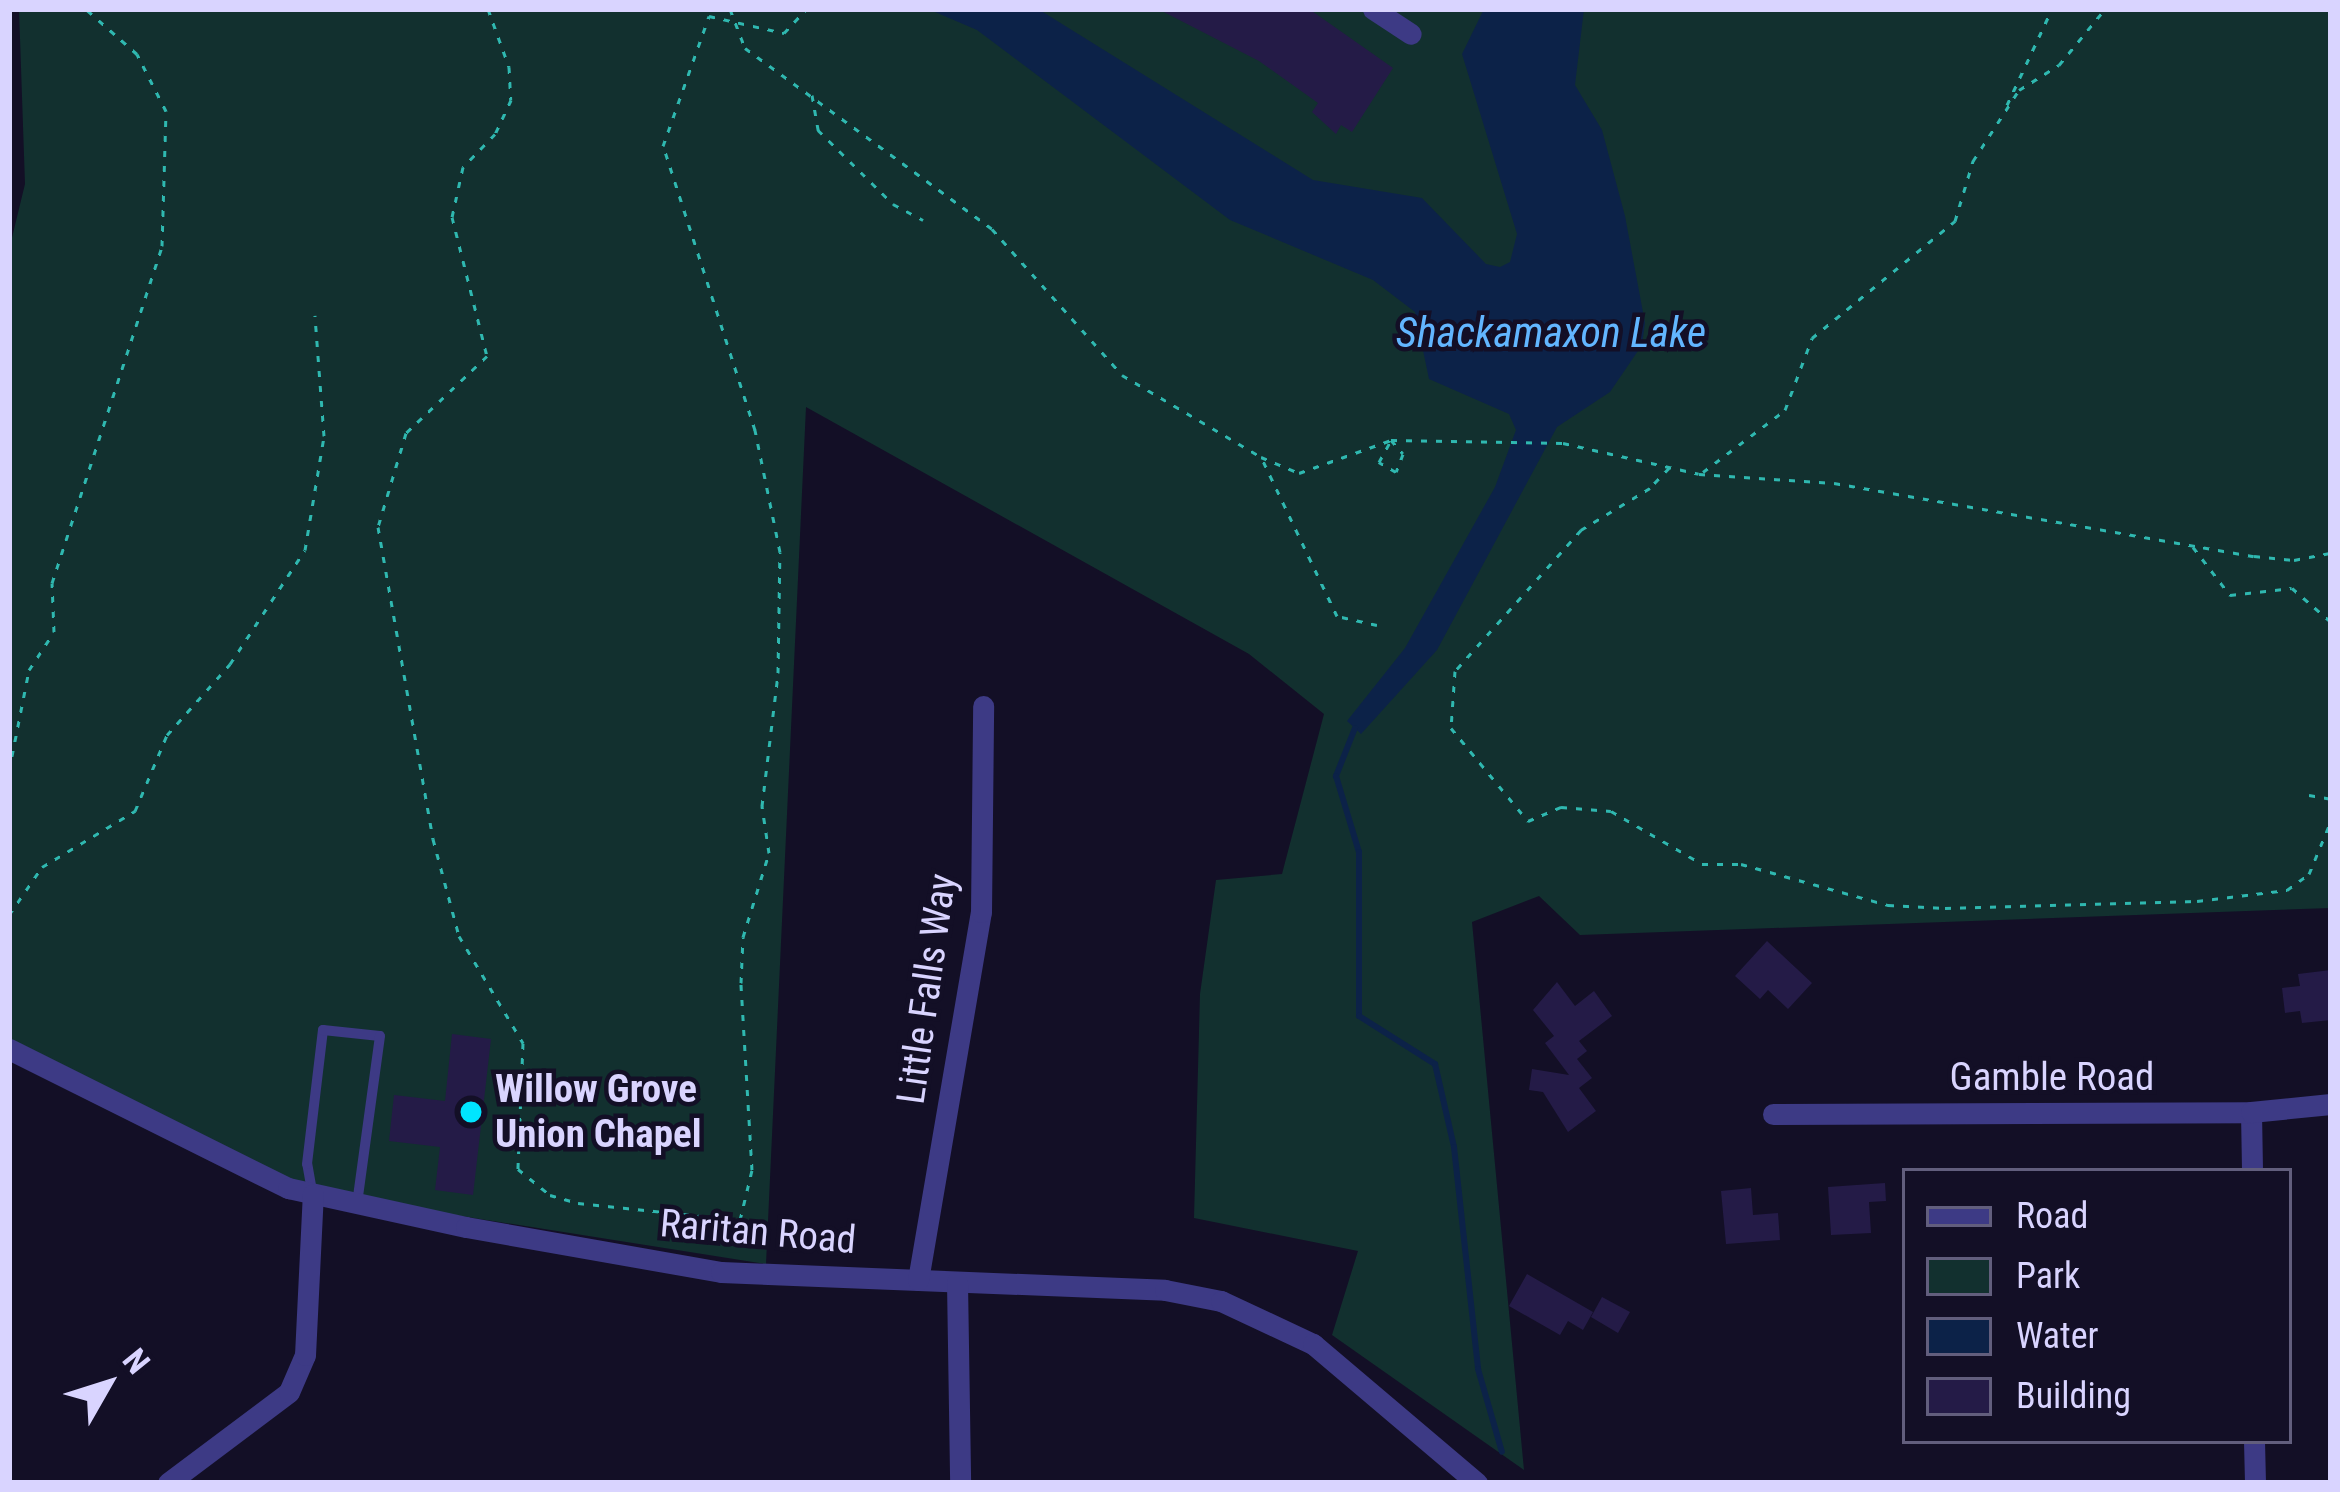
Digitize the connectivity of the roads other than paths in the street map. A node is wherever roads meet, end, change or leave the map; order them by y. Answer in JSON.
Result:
{"nodes":[{"id":1,"x":1373,"y":9,"type":"edge"},
{"id":2,"x":1411,"y":34,"type":"dead end"},
{"id":3,"x":983,"y":706,"type":"dead end"},
{"id":4,"x":9,"y":1049,"type":"edge"},
{"id":5,"x":2331,"y":1104,"type":"edge"},
{"id":6,"x":2251,"y":1112,"type":"junction"},
{"id":7,"x":1773,"y":1114,"type":"dead end"},
{"id":8,"x":2252,"y":1168,"type":"edge"},
{"id":9,"x":313,"y":1194,"type":"junction"},
{"id":10,"x":356,"y":1204,"type":"junction"},
{"id":11,"x":918,"y":1280,"type":"junction"},
{"id":12,"x":957,"y":1282,"type":"junction"},
{"id":13,"x":2254,"y":1444,"type":"edge"},
{"id":14,"x":168,"y":1483,"type":"edge"},
{"id":15,"x":959,"y":1483,"type":"edge"},
{"id":16,"x":1477,"y":1483,"type":"edge"},
{"id":17,"x":2255,"y":1483,"type":"edge"}],
"edges":[{"from":1,"to":2,"type":"street"},
{"from":3,"to":11,"type":"street","name":"Little Falls Way"},
{"from":4,"to":9,"type":"street","name":"Raritan Road"},
{"from":5,"to":6,"type":"street","name":"Gamble Road"},
{"from":6,"to":7,"type":"street","name":"Gamble Road"},
{"from":6,"to":8,"type":"street"},
{"from":9,"to":10,"type":"street","name":"Raritan Road"},
{"from":9,"to":10,"type":"lane"},
{"from":9,"to":14,"type":"street"},
{"from":10,"to":11,"type":"street","name":"Raritan Road"},
{"from":11,"to":12,"type":"street","name":"Raritan Road"},
{"from":12,"to":15,"type":"street"},
{"from":12,"to":16,"type":"street","name":"Raritan Road"},
{"from":13,"to":17,"type":"street"}]}
